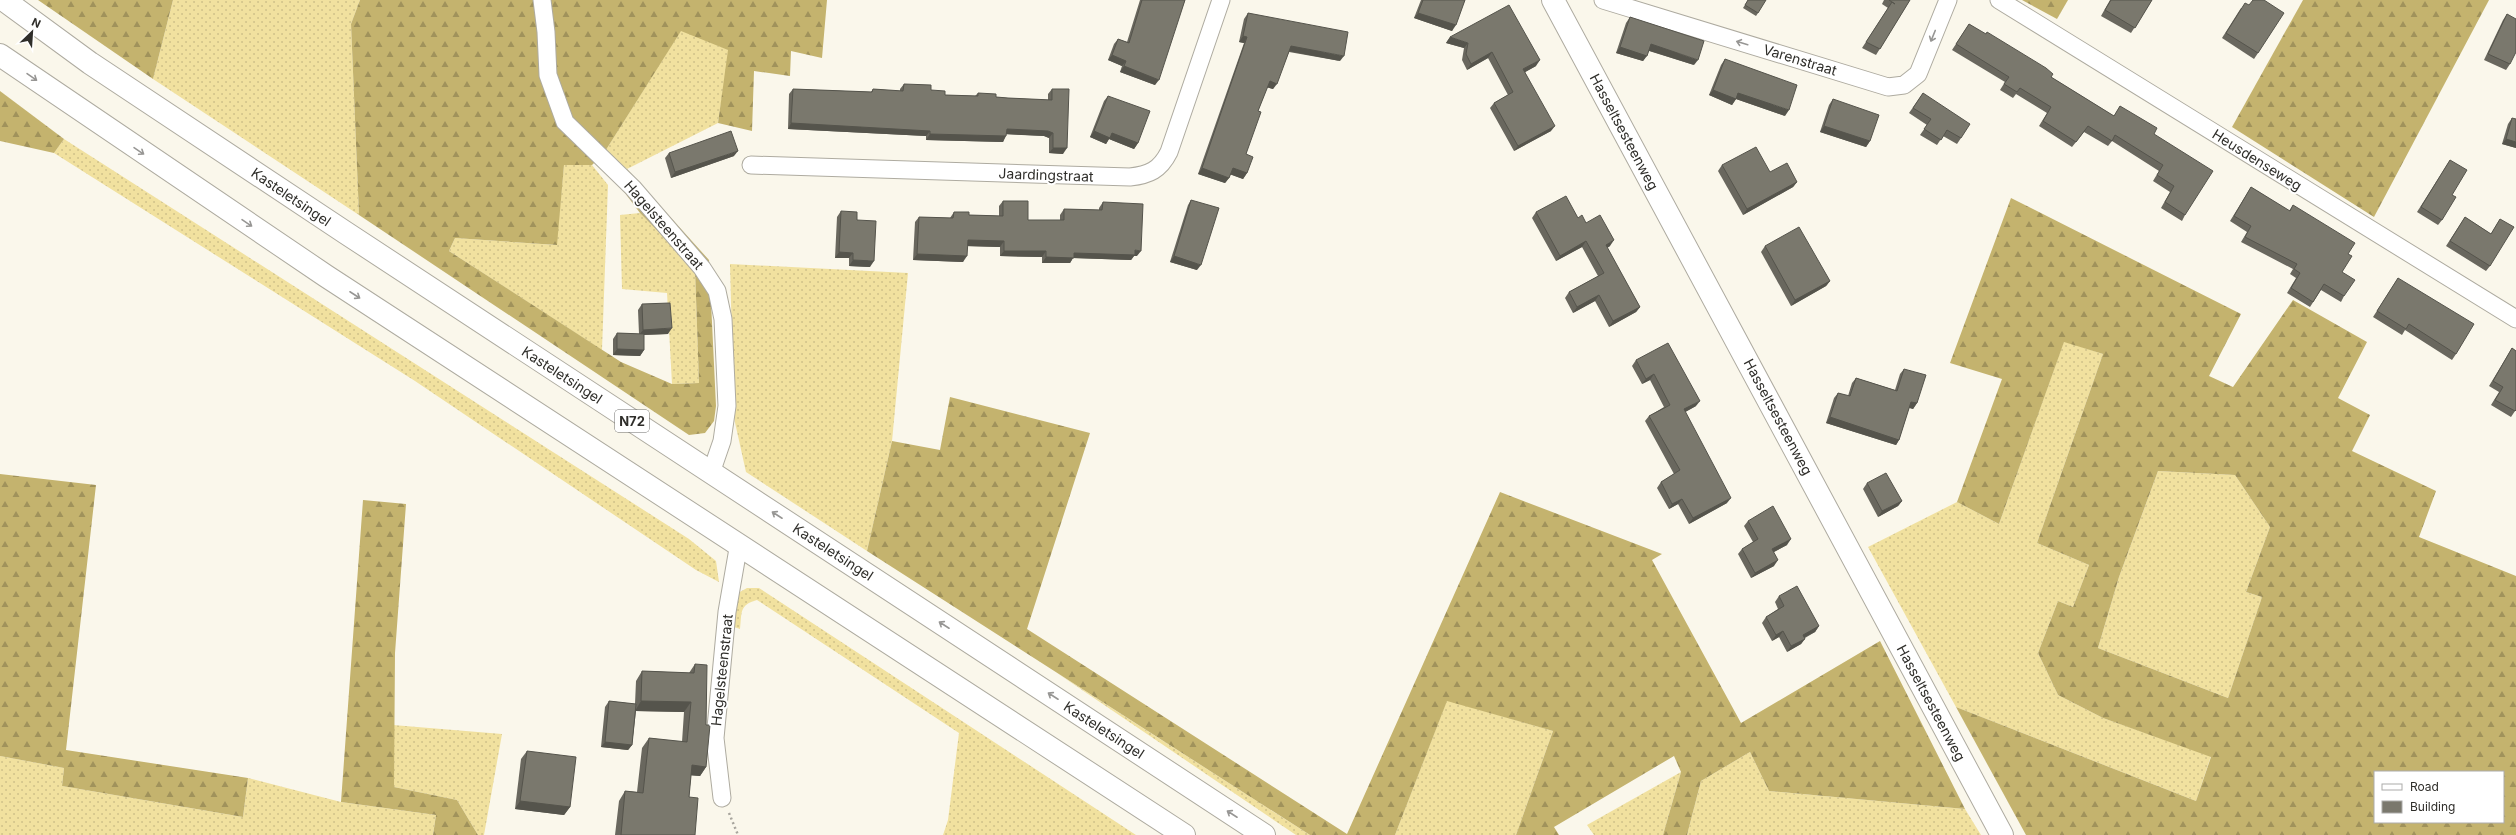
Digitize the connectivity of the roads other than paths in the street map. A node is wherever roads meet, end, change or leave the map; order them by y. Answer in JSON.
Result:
{"nodes":[{"id":1,"x":4,"y":0,"type":"edge"},
{"id":2,"x":542,"y":0,"type":"edge"},
{"id":3,"x":1221,"y":0,"type":"edge"},
{"id":4,"x":1553,"y":0,"type":"edge"},
{"id":5,"x":1603,"y":0,"type":"edge"},
{"id":6,"x":1948,"y":0,"type":"edge"},
{"id":7,"x":1998,"y":0,"type":"edge"},
{"id":8,"x":0,"y":55,"type":"edge"},
{"id":9,"x":751,"y":166,"type":"dead end"},
{"id":10,"x":2516,"y":319,"type":"edge"},
{"id":11,"x":711,"y":473,"type":"junction"},
{"id":12,"x":739,"y":543,"type":"junction"},
{"id":13,"x":722,"y":798,"type":"dead end"},
{"id":14,"x":1184,"y":835,"type":"edge"},
{"id":15,"x":1264,"y":835,"type":"edge"},
{"id":16,"x":2002,"y":835,"type":"edge"}],
"edges":[{"from":1,"to":11,"type":"main road","name":"Kasteletsingel","number":"N72"},
{"from":2,"to":11,"type":"street","name":"Hagelsteenstraat"},
{"from":3,"to":9,"type":"street","name":"Jaardingstraat"},
{"from":4,"to":16,"type":"main road","name":"Hasseltsesteenweg"},
{"from":6,"to":5,"type":"street","name":"Varenstraat","one_way":true},
{"from":7,"to":10,"type":"street","name":"Heusdenseweg"},
{"from":8,"to":12,"type":"main road","one_way":true},
{"from":15,"to":11,"type":"main road","name":"Kasteletsingel","number":"N72","one_way":true},
{"from":12,"to":13,"type":"street","name":"Hagelsteenstraat"},
{"from":12,"to":14,"type":"main road"}]}
